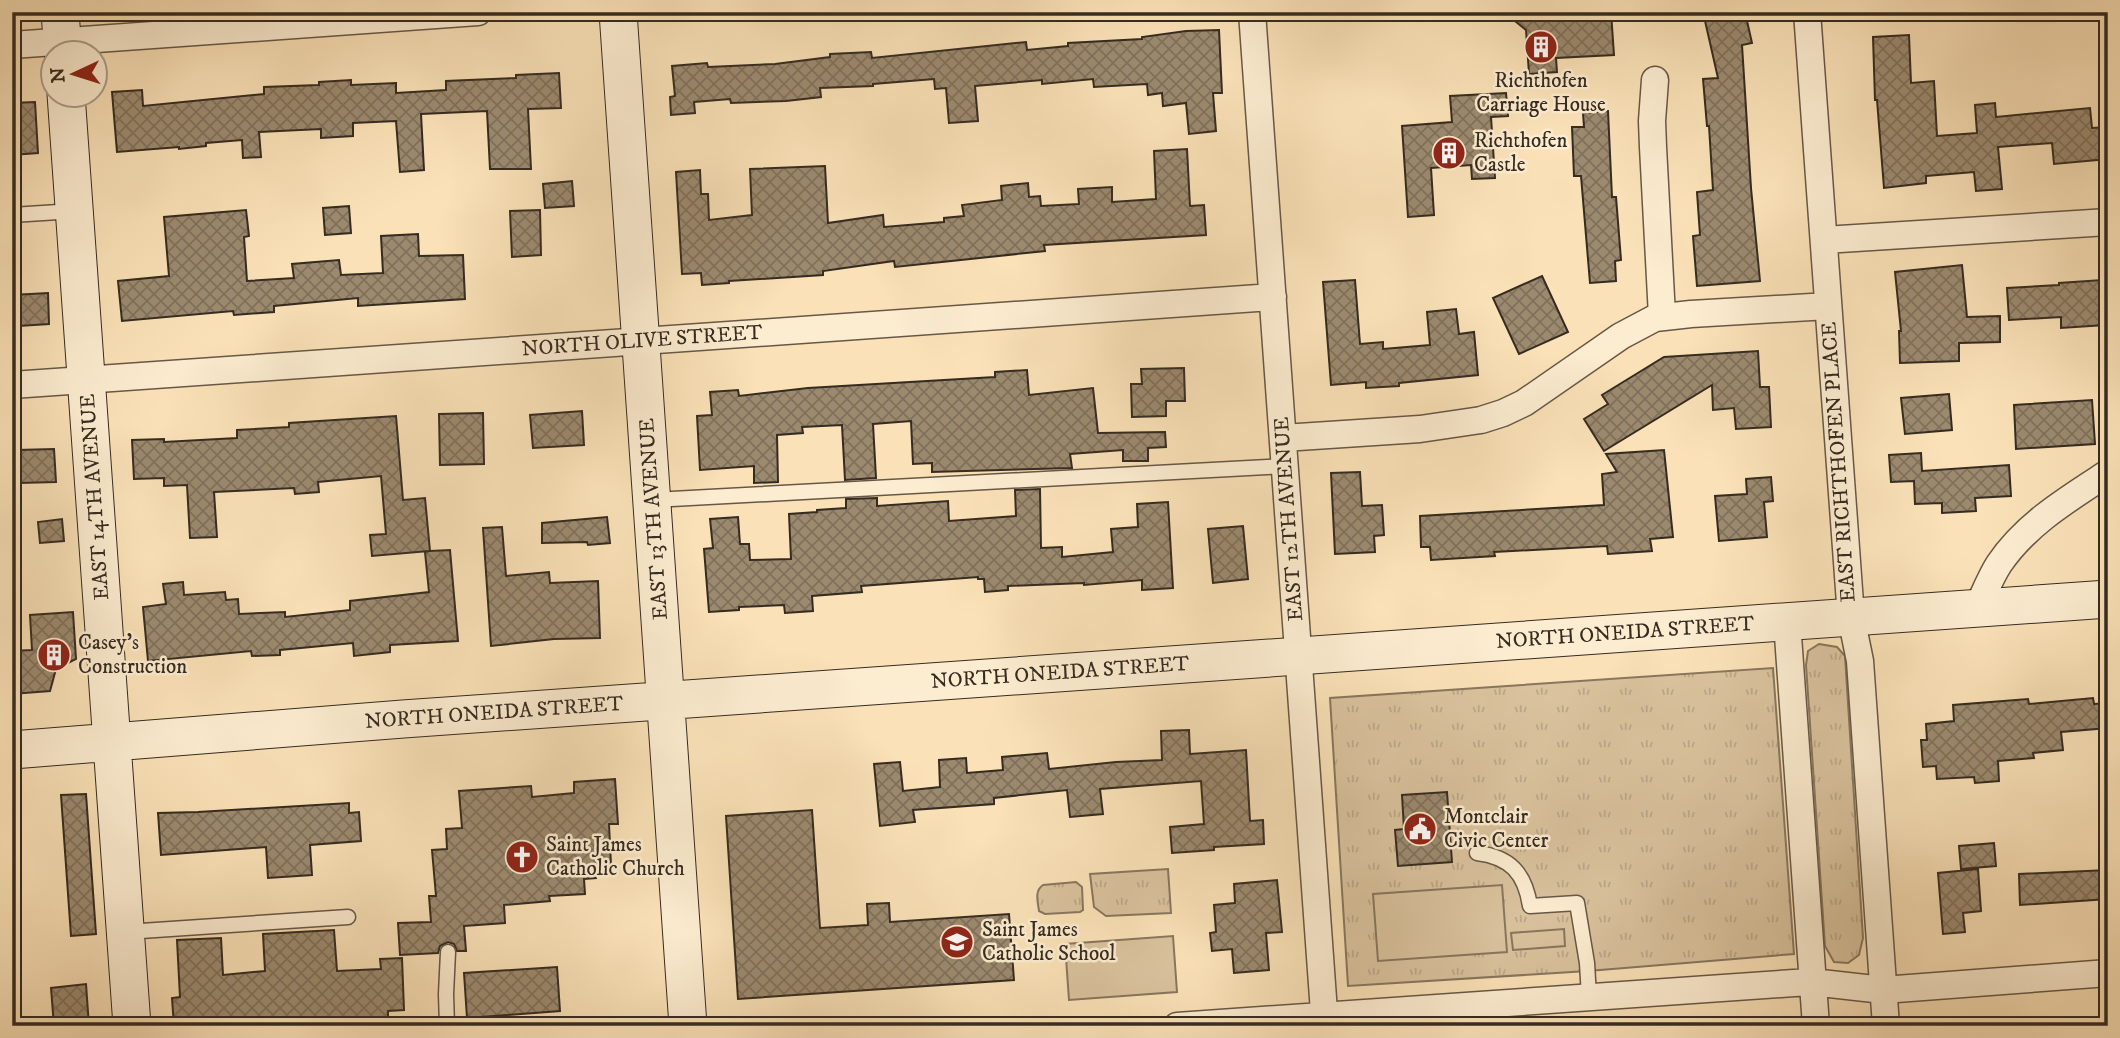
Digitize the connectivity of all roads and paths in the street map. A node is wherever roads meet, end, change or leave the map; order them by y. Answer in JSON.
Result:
{"nodes":[{"id":1,"x":478,"y":12,"type":"edge"},
{"id":2,"x":618,"y":12,"type":"edge"},
{"id":3,"x":1252,"y":12,"type":"edge"},
{"id":4,"x":1807,"y":12,"type":"edge"},
{"id":5,"x":62,"y":36,"type":"edge"},
{"id":6,"x":12,"y":45,"type":"edge"},
{"id":7,"x":1655,"y":80,"type":"dead end"},
{"id":8,"x":67,"y":108,"type":"edge"},
{"id":9,"x":75,"y":211,"type":"junction"},
{"id":10,"x":12,"y":215,"type":"edge"},
{"id":11,"x":2108,"y":222,"type":"edge"},
{"id":12,"x":1824,"y":240,"type":"junction"},
{"id":13,"x":1273,"y":297,"type":"junction"},
{"id":14,"x":1828,"y":306,"type":"junction"},
{"id":15,"x":1662,"y":316,"type":"junction"},
{"id":16,"x":641,"y":341,"type":"junction"},
{"id":17,"x":87,"y":380,"type":"junction"},
{"id":18,"x":12,"y":385,"type":"edge"},
{"id":19,"x":1283,"y":438,"type":"junction"},
{"id":20,"x":1284,"y":466,"type":"junction"},
{"id":21,"x":2108,"y":473,"type":"edge"},
{"id":22,"x":653,"y":500,"type":"junction"},
{"id":23,"x":2108,"y":599,"type":"edge"},
{"id":24,"x":1977,"y":609,"type":"junction"},
{"id":25,"x":1850,"y":617,"type":"junction"},
{"id":26,"x":1787,"y":622,"type":"junction"},
{"id":27,"x":1298,"y":656,"type":"junction"},
{"id":28,"x":667,"y":701,"type":"junction"},
{"id":29,"x":112,"y":744,"type":"junction"},
{"id":30,"x":12,"y":750,"type":"edge"},
{"id":31,"x":1477,"y":853,"type":"dead end"},
{"id":32,"x":348,"y":917,"type":"dead end"},
{"id":33,"x":126,"y":932,"type":"junction"},
{"id":34,"x":448,"y":952,"type":"dead end"},
{"id":35,"x":2108,"y":973,"type":"edge"},
{"id":36,"x":1812,"y":982,"type":"junction"},
{"id":37,"x":1883,"y":990,"type":"junction"},
{"id":38,"x":1590,"y":997,"type":"junction"},
{"id":39,"x":1324,"y":1021,"type":"edge"},
{"id":40,"x":132,"y":1026,"type":"edge"},
{"id":41,"x":447,"y":1026,"type":"edge"},
{"id":42,"x":688,"y":1026,"type":"edge"},
{"id":43,"x":1177,"y":1026,"type":"edge"},
{"id":44,"x":1816,"y":1026,"type":"edge"},
{"id":45,"x":1886,"y":1026,"type":"edge"}],
"edges":[{"from":1,"to":5,"type":"street"},
{"from":2,"to":16,"type":"street","name":"EAST 13TH AVENUE"},
{"from":3,"to":13,"type":"street","name":"EAST 12TH AVENUE"},
{"from":4,"to":12,"type":"street"},
{"from":5,"to":6,"type":"street"},
{"from":7,"to":15,"type":"street"},
{"from":8,"to":9,"type":"street","name":"EAST 14TH AVENUE"},
{"from":9,"to":10,"type":"lane"},
{"from":9,"to":17,"type":"street","name":"EAST 14TH AVENUE"},
{"from":11,"to":12,"type":"street"},
{"from":12,"to":14,"type":"street","name":"EAST RICHTHOFEN PLACE"},
{"from":13,"to":16,"type":"street","name":"NORTH OLIVE STREET"},
{"from":13,"to":19,"type":"street","name":"EAST 12TH AVENUE"},
{"from":14,"to":15,"type":"street"},
{"from":14,"to":25,"type":"street","name":"EAST RICHTHOFEN PLACE"},
{"from":15,"to":19,"type":"street"},
{"from":16,"to":17,"type":"street","name":"NORTH OLIVE STREET"},
{"from":16,"to":22,"type":"street","name":"EAST 13TH AVENUE"},
{"from":17,"to":18,"type":"street","name":"NORTH OLIVE STREET"},
{"from":17,"to":29,"type":"street","name":"EAST 14TH AVENUE"},
{"from":19,"to":20,"type":"street","name":"EAST 12TH AVENUE"},
{"from":20,"to":22,"type":"lane"},
{"from":20,"to":27,"type":"street","name":"EAST 12TH AVENUE"},
{"from":21,"to":24,"type":"street"},
{"from":22,"to":28,"type":"street","name":"EAST 13TH AVENUE"},
{"from":23,"to":24,"type":"street","name":"NORTH ONEIDA STREET"},
{"from":24,"to":25,"type":"street","name":"NORTH ONEIDA STREET"},
{"from":25,"to":26,"type":"street","name":"NORTH ONEIDA STREET"},
{"from":25,"to":37,"type":"street","name":"EAST RICHTHOFEN PLACE"},
{"from":26,"to":27,"type":"street","name":"NORTH ONEIDA STREET"},
{"from":26,"to":36,"type":"street"},
{"from":27,"to":28,"type":"street","name":"NORTH ONEIDA STREET"},
{"from":27,"to":39,"type":"street","name":"EAST 12TH AVENUE"},
{"from":28,"to":29,"type":"street","name":"NORTH ONEIDA STREET"},
{"from":28,"to":42,"type":"street","name":"EAST 13TH AVENUE"},
{"from":29,"to":30,"type":"street","name":"NORTH ONEIDA STREET"},
{"from":29,"to":33,"type":"street","name":"EAST 14TH AVENUE"},
{"from":31,"to":38,"type":"lane"},
{"from":32,"to":33,"type":"lane"},
{"from":33,"to":40,"type":"street","name":"EAST 14TH AVENUE"},
{"from":34,"to":41,"type":"lane"},
{"from":35,"to":37,"type":"street"},
{"from":36,"to":37,"type":"street"},
{"from":36,"to":38,"type":"street"},
{"from":36,"to":44,"type":"street"},
{"from":37,"to":45,"type":"street","name":"EAST RICHTHOFEN PLACE"},
{"from":38,"to":39,"type":"street"},
{"from":39,"to":43,"type":"street"}]}
